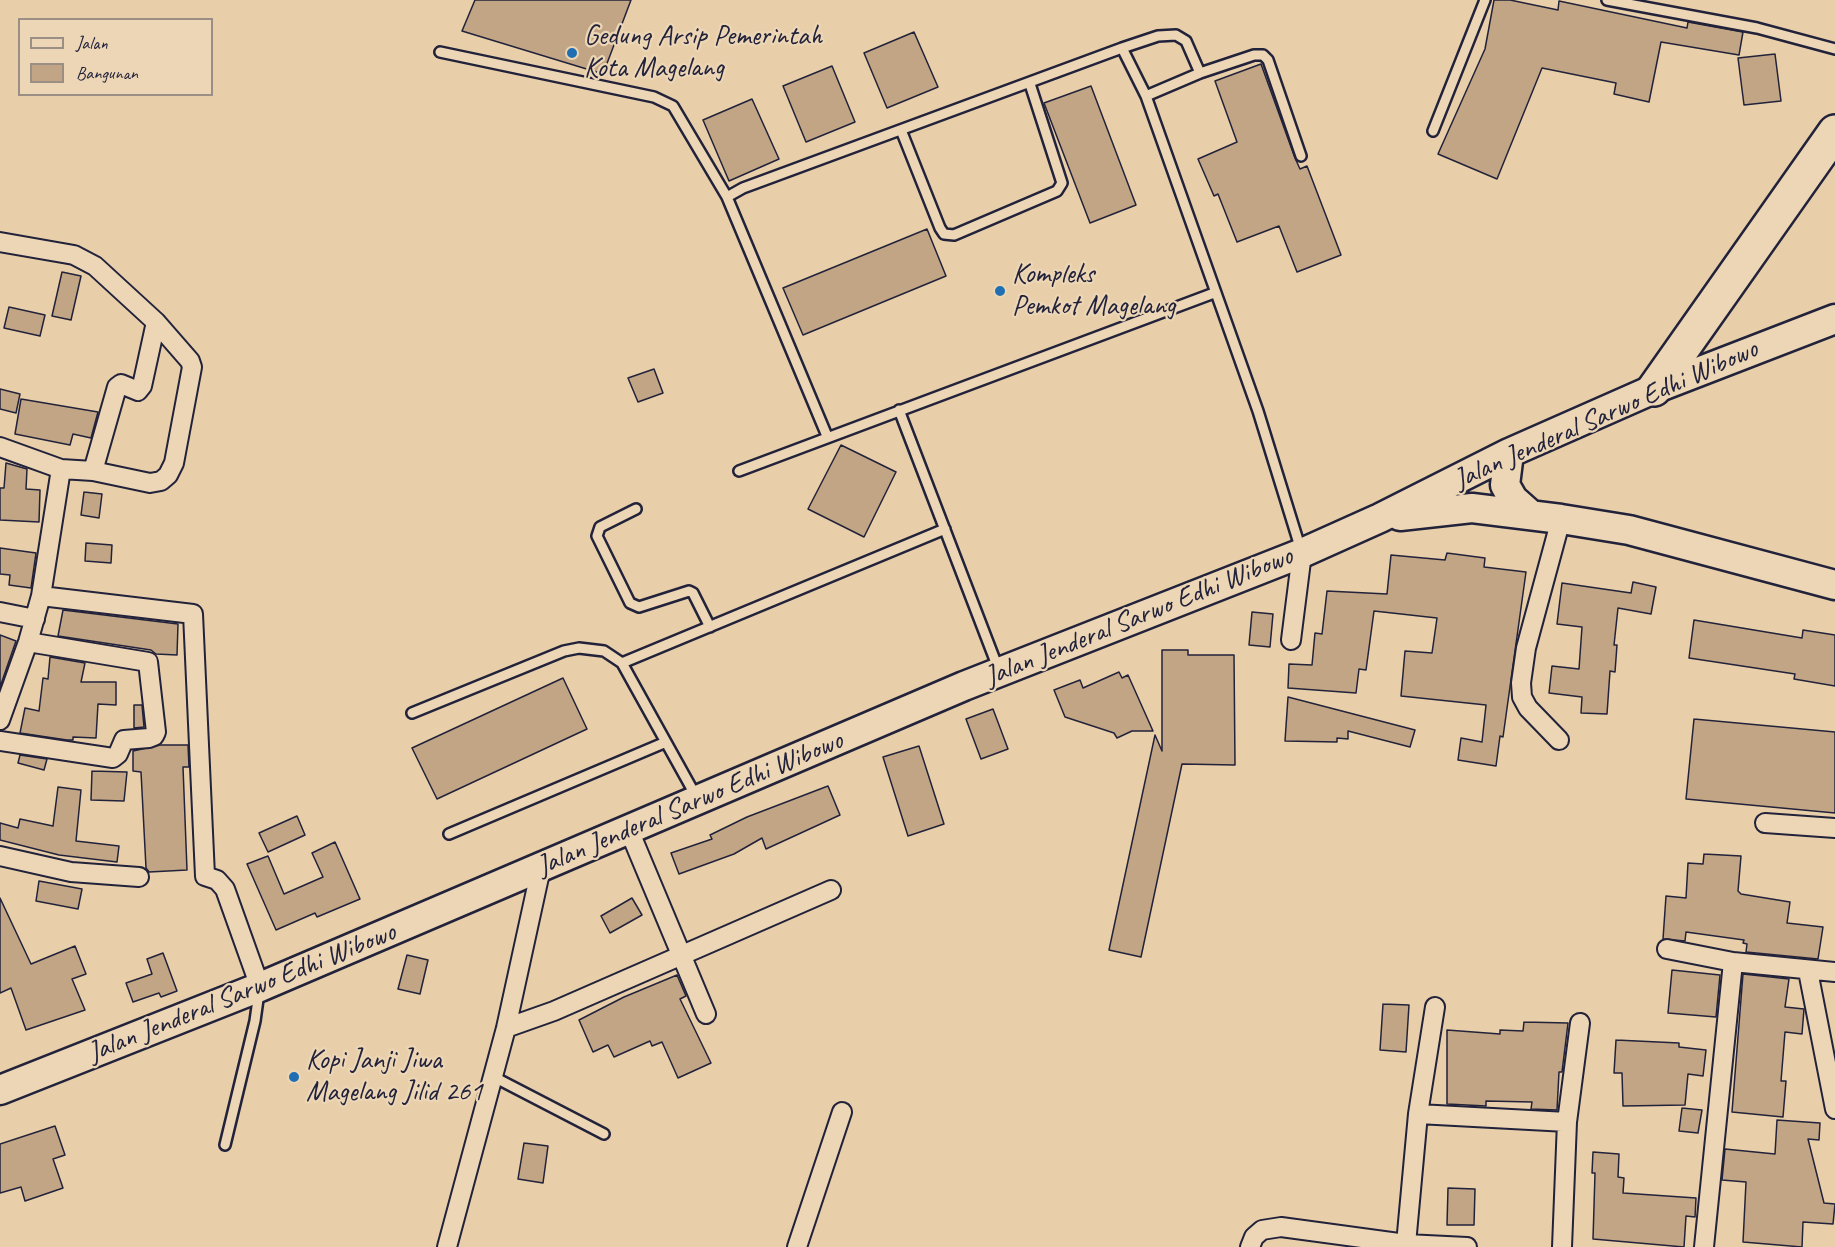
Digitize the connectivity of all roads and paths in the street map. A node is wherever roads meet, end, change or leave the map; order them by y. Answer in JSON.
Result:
{"nodes":[{"id":1,"x":1485,"y":0,"type":"edge"},
{"id":2,"x":1607,"y":0,"type":"edge"},
{"id":3,"x":1122,"y":48,"type":"junction"},
{"id":4,"x":1835,"y":49,"type":"edge"},
{"id":5,"x":440,"y":52,"type":"dead end"},
{"id":6,"x":1200,"y":74,"type":"junction"},
{"id":7,"x":1030,"y":84,"type":"junction"},
{"id":8,"x":1146,"y":96,"type":"junction"},
{"id":9,"x":901,"y":130,"type":"junction"},
{"id":10,"x":1433,"y":131,"type":"dead end"},
{"id":11,"x":1835,"y":132,"type":"edge"},
{"id":12,"x":1300,"y":156,"type":"dead end"},
{"id":13,"x":727,"y":197,"type":"junction"},
{"id":14,"x":0,"y":242,"type":"edge"},
{"id":15,"x":1214,"y":292,"type":"junction"},
{"id":16,"x":1835,"y":319,"type":"edge"},
{"id":17,"x":156,"y":322,"type":"junction"},
{"id":18,"x":1654,"y":389,"type":"junction"},
{"id":19,"x":899,"y":410,"type":"junction"},
{"id":20,"x":827,"y":436,"type":"junction"},
{"id":21,"x":0,"y":447,"type":"edge"},
{"id":22,"x":1509,"y":453,"type":"junction"},
{"id":23,"x":61,"y":469,"type":"junction"},
{"id":24,"x":93,"y":471,"type":"junction"},
{"id":25,"x":739,"y":471,"type":"dead end"},
{"id":26,"x":636,"y":509,"type":"dead end"},
{"id":27,"x":1531,"y":515,"type":"junction"},
{"id":28,"x":1380,"y":518,"type":"junction"},
{"id":29,"x":1561,"y":519,"type":"junction"},
{"id":30,"x":945,"y":529,"type":"junction"},
{"id":31,"x":1302,"y":553,"type":"junction"},
{"id":32,"x":1835,"y":585,"type":"edge"},
{"id":33,"x":41,"y":596,"type":"junction"},
{"id":34,"x":0,"y":612,"type":"edge"},
{"id":35,"x":35,"y":619,"type":"junction"},
{"id":36,"x":710,"y":627,"type":"junction"},
{"id":37,"x":1291,"y":640,"type":"dead end"},
{"id":38,"x":28,"y":642,"type":"junction"},
{"id":39,"x":622,"y":663,"type":"junction"},
{"id":40,"x":999,"y":672,"type":"junction"},
{"id":41,"x":412,"y":713,"type":"dead end"},
{"id":42,"x":0,"y":720,"type":"edge"},
{"id":43,"x":1559,"y":740,"type":"dead end"},
{"id":44,"x":0,"y":741,"type":"edge"},
{"id":45,"x":666,"y":742,"type":"junction"},
{"id":46,"x":698,"y":801,"type":"junction"},
{"id":47,"x":1765,"y":823,"type":"dead end"},
{"id":48,"x":1835,"y":828,"type":"edge"},
{"id":49,"x":629,"y":830,"type":"junction"},
{"id":50,"x":449,"y":834,"type":"dead end"},
{"id":51,"x":0,"y":856,"type":"edge"},
{"id":52,"x":541,"y":868,"type":"junction"},
{"id":53,"x":139,"y":877,"type":"dead end"},
{"id":54,"x":831,"y":890,"type":"dead end"},
{"id":55,"x":1667,"y":949,"type":"dead end"},
{"id":56,"x":682,"y":956,"type":"junction"},
{"id":57,"x":1732,"y":962,"type":"junction"},
{"id":58,"x":1808,"y":971,"type":"junction"},
{"id":59,"x":1835,"y":972,"type":"edge"},
{"id":60,"x":260,"y":987,"type":"junction"},
{"id":61,"x":1436,"y":1006,"type":"dead end"},
{"id":62,"x":706,"y":1014,"type":"dead end"},
{"id":63,"x":1580,"y":1023,"type":"dead end"},
{"id":64,"x":506,"y":1028,"type":"junction"},
{"id":65,"x":492,"y":1076,"type":"junction"},
{"id":66,"x":0,"y":1090,"type":"edge"},
{"id":67,"x":1835,"y":1109,"type":"edge"},
{"id":68,"x":842,"y":1112,"type":"dead end"},
{"id":69,"x":1418,"y":1114,"type":"junction"},
{"id":70,"x":1567,"y":1122,"type":"junction"},
{"id":71,"x":604,"y":1134,"type":"dead end"},
{"id":72,"x":225,"y":1145,"type":"dead end"},
{"id":73,"x":1406,"y":1244,"type":"junction"},
{"id":74,"x":447,"y":1247,"type":"edge"},
{"id":75,"x":797,"y":1247,"type":"edge"},
{"id":76,"x":1250,"y":1247,"type":"edge"},
{"id":77,"x":1467,"y":1247,"type":"edge"},
{"id":78,"x":1562,"y":1247,"type":"edge"},
{"id":79,"x":1704,"y":1247,"type":"edge"}],
"edges":[{"from":1,"to":10,"type":"lane"},
{"from":2,"to":4,"type":"lane"},
{"from":3,"to":6,"type":"lane"},
{"from":3,"to":7,"type":"lane"},
{"from":3,"to":8,"type":"lane"},
{"from":5,"to":13,"type":"lane"},
{"from":6,"to":8,"type":"lane"},
{"from":6,"to":12,"type":"lane"},
{"from":7,"to":9,"type":"lane"},
{"from":7,"to":9,"type":"lane"},
{"from":8,"to":15,"type":"lane"},
{"from":9,"to":13,"type":"lane"},
{"from":11,"to":18,"type":"highway"},
{"from":13,"to":20,"type":"lane"},
{"from":14,"to":17,"type":"street"},
{"from":15,"to":19,"type":"lane"},
{"from":15,"to":31,"type":"lane"},
{"from":16,"to":18,"type":"main road","name":"Jalan Jenderal Sarwo Edhi Wibowo"},
{"from":17,"to":24,"type":"street"},
{"from":17,"to":24,"type":"street"},
{"from":18,"to":22,"type":"main road","name":"Jalan Jenderal Sarwo Edhi Wibowo"},
{"from":19,"to":20,"type":"lane"},
{"from":19,"to":30,"type":"lane"},
{"from":20,"to":25,"type":"lane"},
{"from":21,"to":23,"type":"street"},
{"from":22,"to":27,"type":"main road"},
{"from":22,"to":28,"type":"main road","name":"Jalan Jenderal Sarwo Edhi Wibowo"},
{"from":23,"to":24,"type":"street"},
{"from":23,"to":33,"type":"street"},
{"from":26,"to":36,"type":"lane"},
{"from":27,"to":28,"type":"main road","name":"Jalan Jenderal Sarwo Edhi Wibowo"},
{"from":27,"to":29,"type":"main road","name":"Jalan Jenderal Sarwo Edhi Wibowo"},
{"from":28,"to":31,"type":"main road","name":"Jalan Jenderal Sarwo Edhi Wibowo"},
{"from":29,"to":32,"type":"main road","name":"Jalan Jenderal Sarwo Edhi Wibowo"},
{"from":29,"to":43,"type":"street"},
{"from":30,"to":36,"type":"lane"},
{"from":30,"to":40,"type":"lane"},
{"from":31,"to":37,"type":"street"},
{"from":31,"to":40,"type":"main road","name":"Jalan Jenderal Sarwo Edhi Wibowo"},
{"from":33,"to":35,"type":"street"},
{"from":33,"to":60,"type":"street"},
{"from":34,"to":35,"type":"street"},
{"from":35,"to":38,"type":"street"},
{"from":36,"to":39,"type":"lane"},
{"from":38,"to":42,"type":"street"},
{"from":38,"to":44,"type":"street"},
{"from":39,"to":41,"type":"lane"},
{"from":39,"to":45,"type":"lane"},
{"from":40,"to":46,"type":"main road","name":"Jalan Jenderal Sarwo Edhi Wibowo"},
{"from":45,"to":46,"type":"lane"},
{"from":45,"to":50,"type":"lane"},
{"from":46,"to":49,"type":"main road","name":"Jalan Jenderal Sarwo Edhi Wibowo"},
{"from":47,"to":48,"type":"street"},
{"from":49,"to":52,"type":"main road","name":"Jalan Jenderal Sarwo Edhi Wibowo"},
{"from":49,"to":56,"type":"street"},
{"from":51,"to":53,"type":"street"},
{"from":52,"to":60,"type":"main road","name":"Jalan Jenderal Sarwo Edhi Wibowo"},
{"from":52,"to":64,"type":"street"},
{"from":54,"to":56,"type":"street"},
{"from":55,"to":57,"type":"street"},
{"from":56,"to":62,"type":"street"},
{"from":56,"to":64,"type":"street"},
{"from":57,"to":58,"type":"street"},
{"from":57,"to":79,"type":"street"},
{"from":58,"to":59,"type":"street"},
{"from":58,"to":67,"type":"street"},
{"from":60,"to":66,"type":"main road","name":"Jalan Jenderal Sarwo Edhi Wibowo"},
{"from":60,"to":72,"type":"lane"},
{"from":61,"to":69,"type":"street"},
{"from":63,"to":70,"type":"street"},
{"from":64,"to":65,"type":"street"},
{"from":65,"to":71,"type":"lane"},
{"from":65,"to":74,"type":"street"},
{"from":68,"to":75,"type":"street"},
{"from":69,"to":70,"type":"street"},
{"from":69,"to":73,"type":"street"},
{"from":70,"to":78,"type":"street"},
{"from":73,"to":76,"type":"street"},
{"from":73,"to":77,"type":"street"}]}
